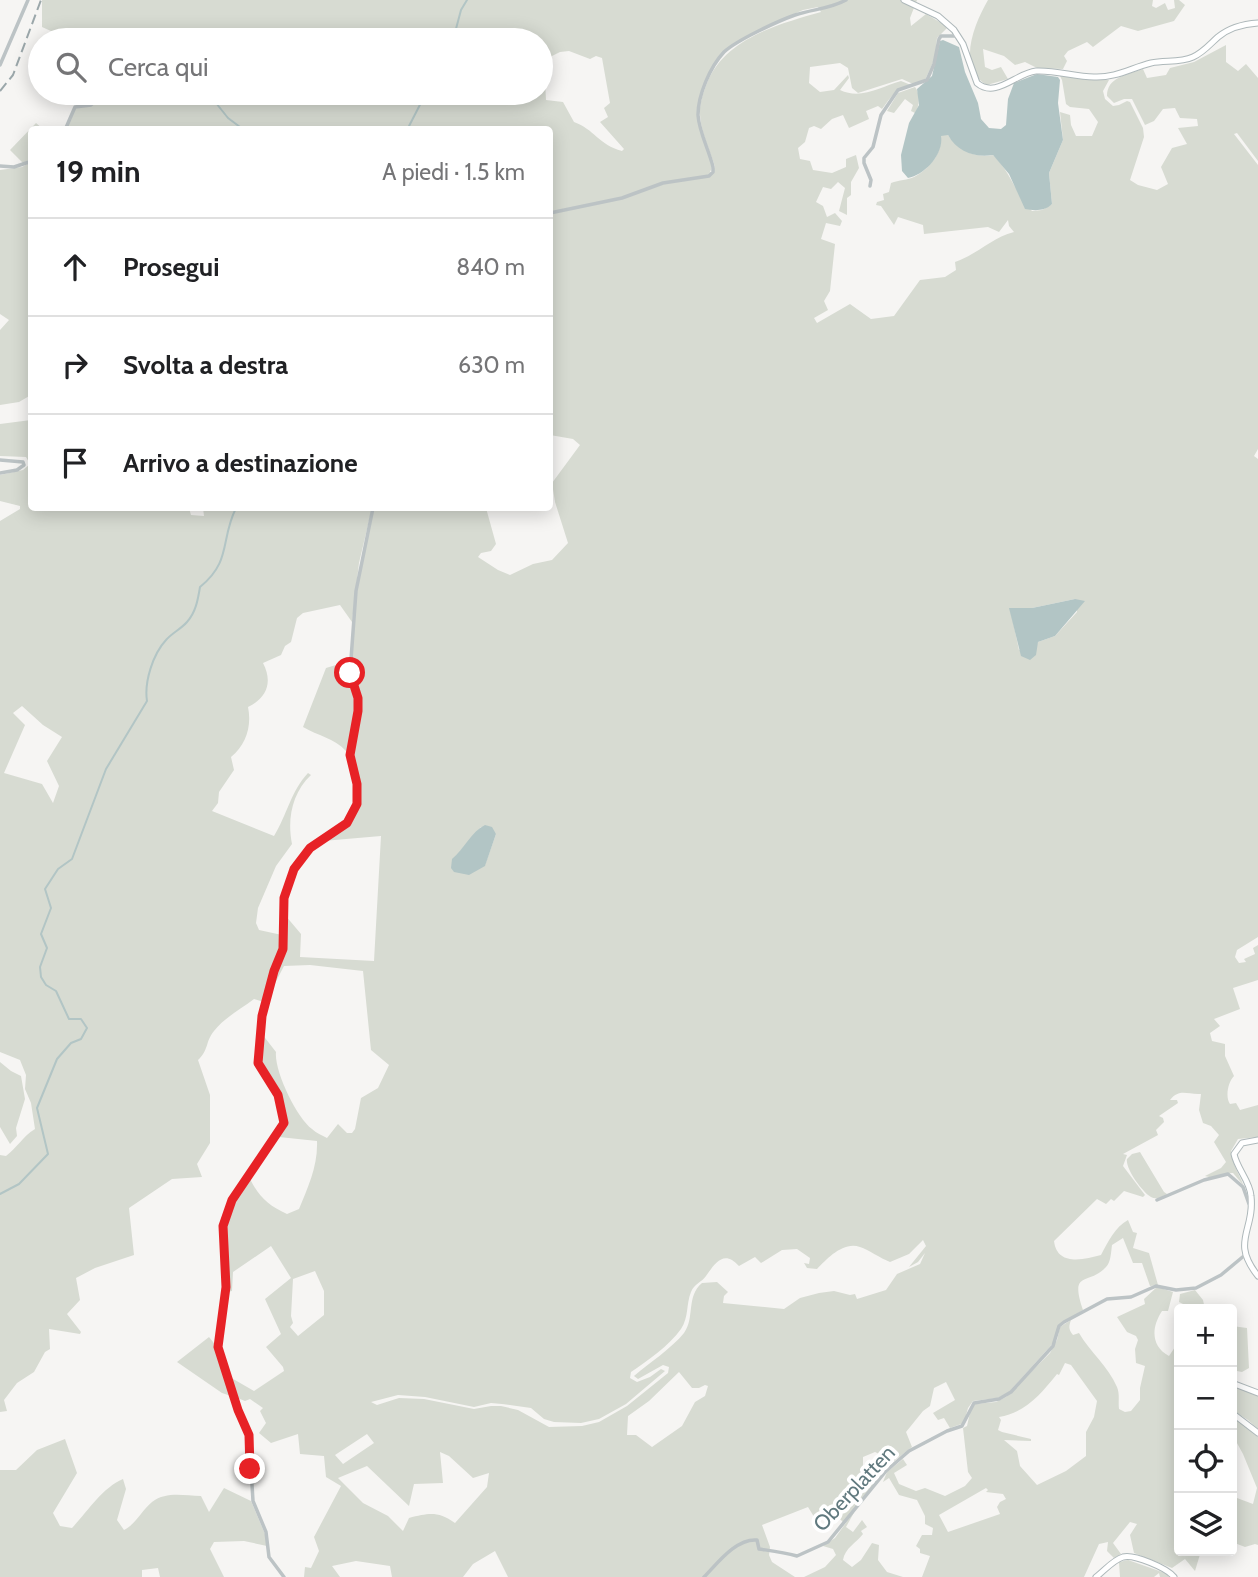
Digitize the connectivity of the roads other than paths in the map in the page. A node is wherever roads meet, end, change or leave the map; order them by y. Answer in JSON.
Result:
{"nodes":[{"id":1,"x":28,"y":0,"type":"edge"},
{"id":2,"x":846,"y":0,"type":"edge"},
{"id":3,"x":904,"y":0,"type":"edge"},
{"id":4,"x":1258,"y":23,"type":"edge"},
{"id":5,"x":958,"y":37,"type":"junction"},
{"id":6,"x":0,"y":65,"type":"edge"},
{"id":7,"x":91,"y":105,"type":"edge"},
{"id":8,"x":67,"y":126,"type":"edge"},
{"id":9,"x":28,"y":162,"type":"edge"},
{"id":10,"x":0,"y":166,"type":"edge"},
{"id":11,"x":870,"y":186,"type":"dead end"},
{"id":12,"x":553,"y":212,"type":"edge"},
{"id":13,"x":0,"y":460,"type":"edge"},
{"id":14,"x":0,"y":473,"type":"edge"},
{"id":15,"x":372,"y":511,"type":"edge"},
{"id":16,"x":1258,"y":1140,"type":"edge"},
{"id":17,"x":1157,"y":1200,"type":"dead end"},
{"id":18,"x":1251,"y":1206,"type":"junction"},
{"id":19,"x":1245,"y":1255,"type":"junction"},
{"id":20,"x":1258,"y":1276,"type":"edge"},
{"id":21,"x":1237,"y":1385,"type":"edge"},
{"id":22,"x":1258,"y":1393,"type":"edge"},
{"id":23,"x":1237,"y":1417,"type":"edge"},
{"id":24,"x":1258,"y":1433,"type":"edge"},
{"id":25,"x":284,"y":1577,"type":"edge"},
{"id":26,"x":704,"y":1577,"type":"edge"},
{"id":27,"x":1096,"y":1577,"type":"edge"},
{"id":28,"x":1174,"y":1577,"type":"edge"}],
"edges":[{"from":1,"to":6,"type":"street"},
{"from":2,"to":12,"type":"street"},
{"from":3,"to":5,"type":"main road"},
{"from":4,"to":5,"type":"main road"},
{"from":5,"to":11,"type":"street"},
{"from":7,"to":8,"type":"street"},
{"from":9,"to":10,"type":"street"},
{"from":13,"to":14,"type":"street"},
{"from":15,"to":25,"type":"street"},
{"from":16,"to":18,"type":"main road"},
{"from":17,"to":18,"type":"street"},
{"from":18,"to":19,"type":"main road"},
{"from":19,"to":20,"type":"main road"},
{"from":19,"to":26,"type":"street","name":"Oberplatten"},
{"from":21,"to":22,"type":"main road"},
{"from":23,"to":24,"type":"main road"},
{"from":27,"to":28,"type":"main road"}]}
